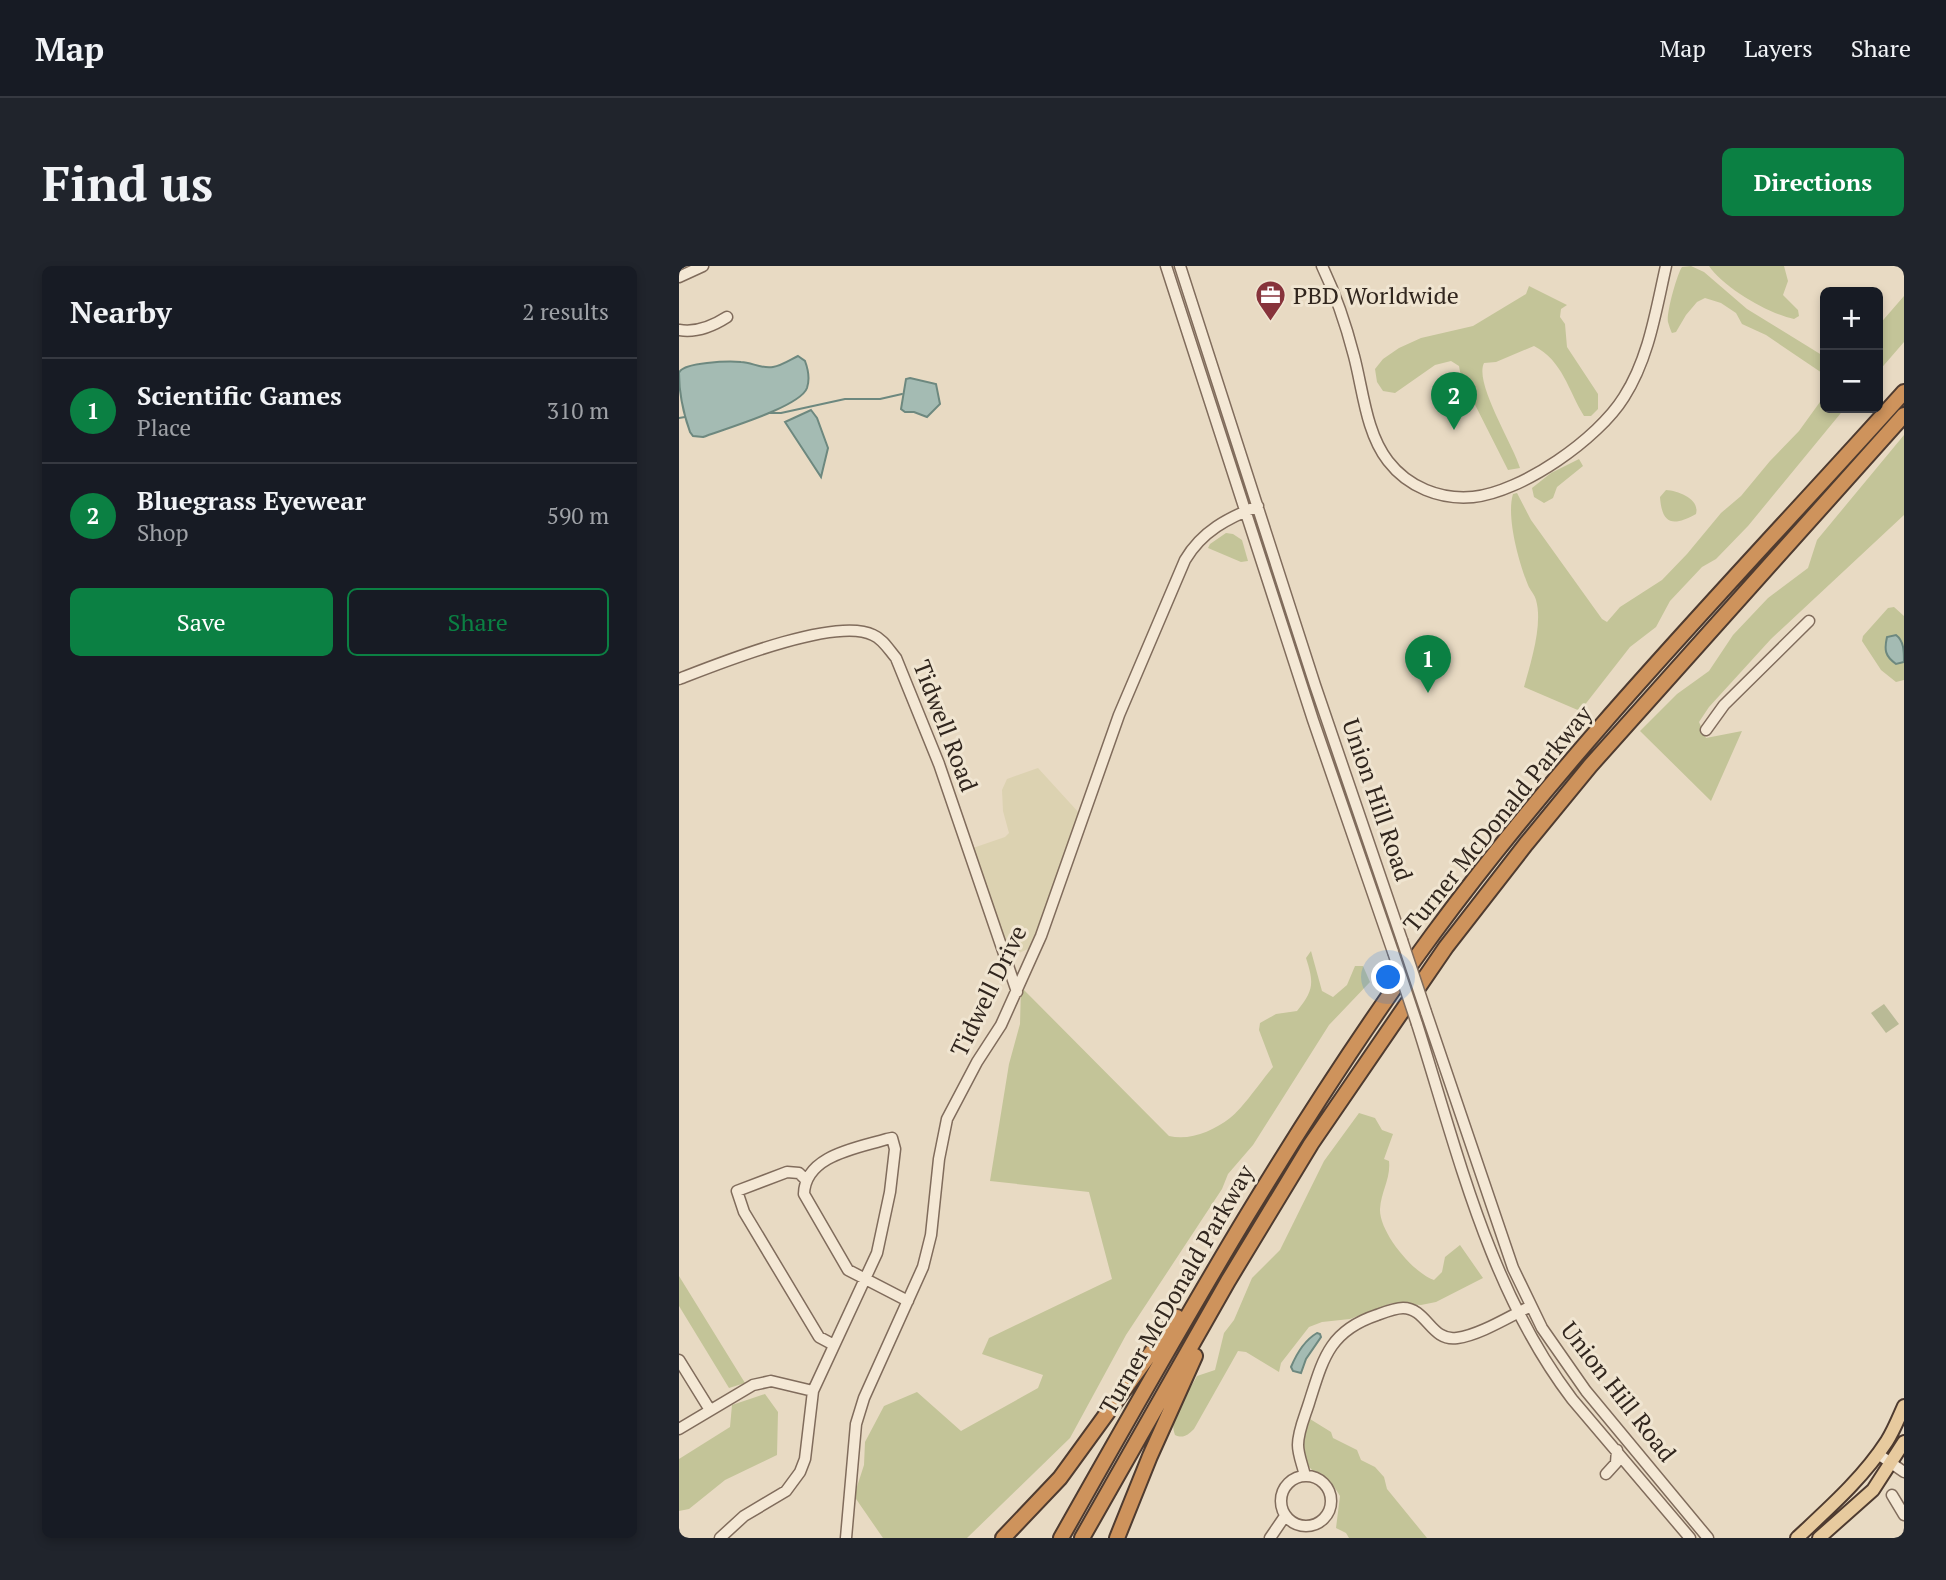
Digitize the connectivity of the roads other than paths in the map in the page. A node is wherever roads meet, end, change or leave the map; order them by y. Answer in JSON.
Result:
{"nodes":[{"id":1,"x":703,"y":266,"type":"edge"},
{"id":2,"x":1166,"y":266,"type":"edge"},
{"id":3,"x":1180,"y":266,"type":"edge"},
{"id":4,"x":1322,"y":266,"type":"edge"},
{"id":5,"x":1666,"y":266,"type":"edge"},
{"id":6,"x":679,"y":277,"type":"edge"},
{"id":7,"x":727,"y":317,"type":"dead end"},
{"id":8,"x":679,"y":330,"type":"edge"},
{"id":9,"x":1904,"y":384,"type":"edge"},
{"id":10,"x":1904,"y":393,"type":"edge"},
{"id":11,"x":1904,"y":415,"type":"edge"},
{"id":12,"x":1829,"y":475,"type":"junction"},
{"id":13,"x":1258,"y":506,"type":"junction"},
{"id":14,"x":1245,"y":511,"type":"junction"},
{"id":15,"x":1809,"y":621,"type":"dead end"},
{"id":16,"x":679,"y":679,"type":"edge"},
{"id":17,"x":1706,"y":730,"type":"dead end"},
{"id":18,"x":1017,"y":992,"type":"junction"},
{"id":19,"x":806,"y":1180,"type":"junction"},
{"id":20,"x":1217,"y":1262,"type":"junction"},
{"id":21,"x":865,"y":1280,"type":"junction"},
{"id":22,"x":1228,"y":1281,"type":"junction"},
{"id":23,"x":908,"y":1301,"type":"junction"},
{"id":24,"x":1531,"y":1306,"type":"junction"},
{"id":25,"x":1518,"y":1312,"type":"junction"},
{"id":26,"x":834,"y":1345,"type":"junction"},
{"id":27,"x":679,"y":1360,"type":"edge"},
{"id":28,"x":813,"y":1391,"type":"junction"},
{"id":29,"x":1904,"y":1406,"type":"edge"},
{"id":30,"x":710,"y":1410,"type":"junction"},
{"id":31,"x":679,"y":1429,"type":"edge"},
{"id":32,"x":1904,"y":1442,"type":"edge"},
{"id":33,"x":1617,"y":1450,"type":"junction"},
{"id":34,"x":1878,"y":1454,"type":"junction"},
{"id":35,"x":1891,"y":1463,"type":"junction"},
{"id":36,"x":1632,"y":1468,"type":"junction"},
{"id":37,"x":1904,"y":1472,"type":"edge"},
{"id":38,"x":1305,"y":1476,"type":"junction"},
{"id":39,"x":1892,"y":1495,"type":"dead end"},
{"id":40,"x":1903,"y":1511,"type":"edge"},
{"id":41,"x":1286,"y":1516,"type":"junction"},
{"id":42,"x":720,"y":1538,"type":"edge"},
{"id":43,"x":846,"y":1538,"type":"edge"},
{"id":44,"x":1003,"y":1538,"type":"edge"},
{"id":45,"x":1061,"y":1538,"type":"edge"},
{"id":46,"x":1082,"y":1538,"type":"edge"},
{"id":47,"x":1117,"y":1538,"type":"edge"},
{"id":48,"x":1270,"y":1538,"type":"edge"},
{"id":49,"x":1690,"y":1538,"type":"edge"},
{"id":50,"x":1708,"y":1538,"type":"edge"},
{"id":51,"x":1797,"y":1538,"type":"edge"},
{"id":52,"x":1819,"y":1538,"type":"edge"}],
"edges":[{"from":1,"to":6,"type":"street"},
{"from":2,"to":14,"type":"street","name":"Union Hill Road"},
{"from":3,"to":13,"type":"street","name":"Union Hill Road"},
{"from":4,"to":5,"type":"street"},
{"from":7,"to":8,"type":"street"},
{"from":9,"to":12,"type":"highway"},
{"from":10,"to":12,"type":"highway","name":"Turner McDonald Parkway"},
{"from":11,"to":22,"type":"highway","name":"Turner McDonald Parkway"},
{"from":12,"to":20,"type":"highway","name":"Turner McDonald Parkway"},
{"from":13,"to":14,"type":"street","name":"Tidwell Drive"},
{"from":13,"to":24,"type":"street","name":"Union Hill Road","bridge":true},
{"from":14,"to":18,"type":"street","name":"Tidwell Drive"},
{"from":14,"to":25,"type":"street","name":"Union Hill Road","bridge":true},
{"from":15,"to":17,"type":"street"},
{"from":16,"to":18,"type":"street","name":"Tidwell Road"},
{"from":18,"to":23,"type":"street","name":"Tidwell Drive"},
{"from":19,"to":21,"type":"street"},
{"from":19,"to":21,"type":"street"},
{"from":19,"to":26,"type":"street"},
{"from":20,"to":44,"type":"highway"},
{"from":20,"to":45,"type":"highway","name":"Turner McDonald Parkway"},
{"from":21,"to":23,"type":"street"},
{"from":21,"to":26,"type":"street"},
{"from":22,"to":46,"type":"highway","name":"Turner McDonald Parkway"},
{"from":22,"to":47,"type":"highway"},
{"from":23,"to":43,"type":"street","name":"Tidwell Drive"},
{"from":24,"to":25,"type":"street"},
{"from":24,"to":50,"type":"street","name":"Union Hill Road"},
{"from":25,"to":33,"type":"street","name":"Union Hill Road"},
{"from":25,"to":38,"type":"street"},
{"from":26,"to":28,"type":"street"},
{"from":27,"to":30,"type":"street"},
{"from":28,"to":30,"type":"street"},
{"from":28,"to":42,"type":"street"},
{"from":29,"to":34,"type":"main road"},
{"from":30,"to":31,"type":"street"},
{"from":32,"to":35,"type":"main road"},
{"from":33,"to":36,"type":"street","name":"Union Hill Road"},
{"from":33,"to":36,"type":"street"},
{"from":34,"to":35,"type":"street"},
{"from":34,"to":51,"type":"main road"},
{"from":35,"to":37,"type":"street"},
{"from":35,"to":52,"type":"main road"},
{"from":36,"to":49,"type":"street","name":"Union Hill Road"},
{"from":38,"to":41,"type":"street"},
{"from":38,"to":41,"type":"street"},
{"from":39,"to":40,"type":"street"},
{"from":41,"to":48,"type":"street"}]}
